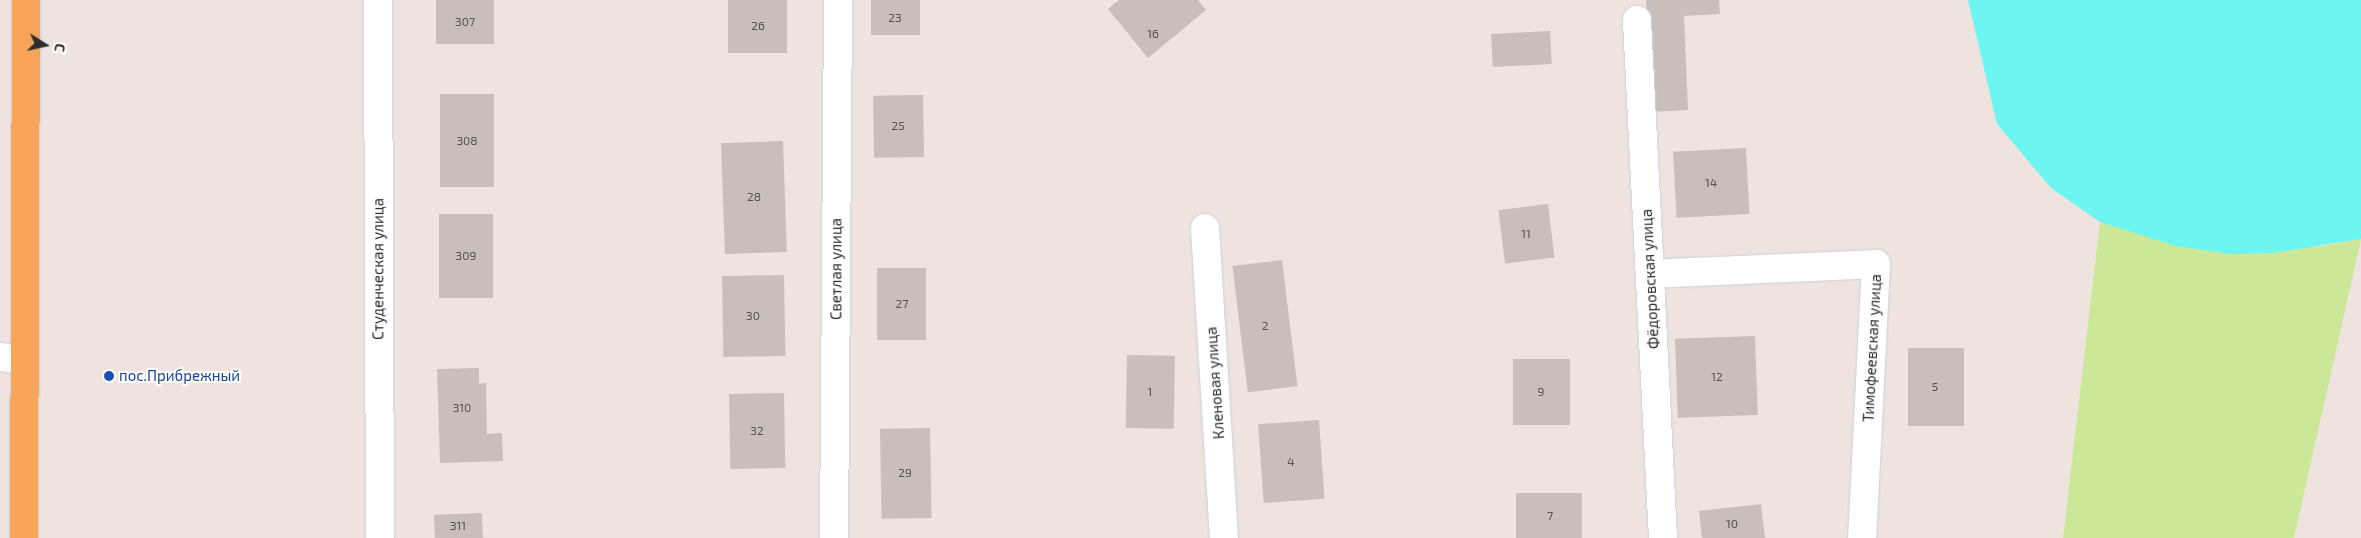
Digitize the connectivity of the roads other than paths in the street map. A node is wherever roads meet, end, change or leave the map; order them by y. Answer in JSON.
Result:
{"nodes":[{"id":1,"x":26,"y":0,"type":"edge"},
{"id":2,"x":378,"y":0,"type":"edge"},
{"id":3,"x":838,"y":0,"type":"edge"},
{"id":4,"x":1637,"y":20,"type":"dead end"},
{"id":5,"x":1205,"y":228,"type":"dead end"},
{"id":6,"x":1650,"y":274,"type":"junction"},
{"id":7,"x":12,"y":358,"type":"edge"},
{"id":8,"x":24,"y":538,"type":"edge"},
{"id":9,"x":380,"y":538,"type":"edge"},
{"id":10,"x":834,"y":538,"type":"edge"},
{"id":11,"x":1224,"y":538,"type":"edge"},
{"id":12,"x":1663,"y":538,"type":"edge"},
{"id":13,"x":1862,"y":538,"type":"edge"}],
"edges":[{"from":1,"to":7,"type":"main road"},
{"from":2,"to":9,"type":"street","name":"Студенческая улица"},
{"from":3,"to":10,"type":"street","name":"Светлая улица"},
{"from":4,"to":6,"type":"street","name":"Фёдоровская улица"},
{"from":5,"to":11,"type":"street","name":"Кленовая улица"},
{"from":6,"to":12,"type":"street","name":"Фёдоровская улица"},
{"from":6,"to":13,"type":"street","name":"Тимофеевская улица"},
{"from":7,"to":8,"type":"main road"}]}
